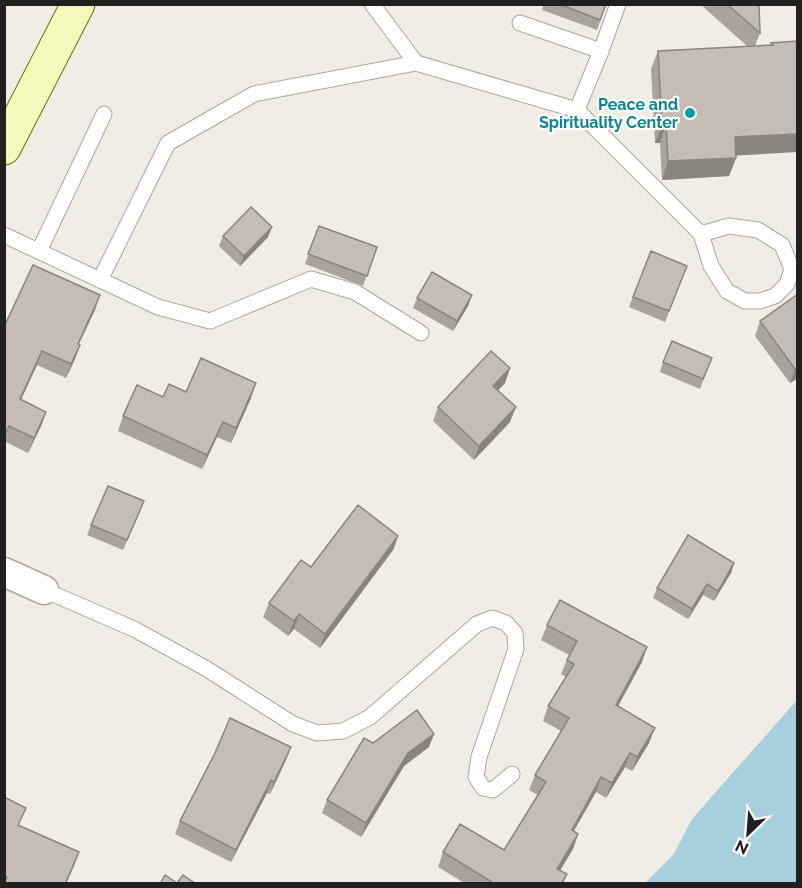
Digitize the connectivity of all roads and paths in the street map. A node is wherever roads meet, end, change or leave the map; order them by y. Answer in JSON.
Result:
{"nodes":[{"id":1,"x":78,"y":4,"type":"edge"},
{"id":2,"x":372,"y":4,"type":"edge"},
{"id":3,"x":618,"y":4,"type":"edge"},
{"id":4,"x":520,"y":23,"type":"dead end"},
{"id":5,"x":601,"y":51,"type":"junction"},
{"id":6,"x":416,"y":63,"type":"junction"},
{"id":7,"x":577,"y":110,"type":"junction"},
{"id":8,"x":104,"y":114,"type":"dead end"},
{"id":9,"x":4,"y":148,"type":"edge"},
{"id":10,"x":701,"y":234,"type":"junction"},
{"id":11,"x":4,"y":235,"type":"edge"},
{"id":12,"x":39,"y":251,"type":"junction"},
{"id":13,"x":100,"y":280,"type":"junction"},
{"id":14,"x":421,"y":333,"type":"dead end"},
{"id":15,"x":4,"y":572,"type":"edge"},
{"id":16,"x":44,"y":590,"type":"joint"},
{"id":17,"x":512,"y":774,"type":"dead end"}],
"edges":[{"from":1,"to":9,"type":"street"},
{"from":2,"to":6,"type":"lane"},
{"from":3,"to":5,"type":"lane"},
{"from":4,"to":5,"type":"lane"},
{"from":5,"to":7,"type":"lane"},
{"from":6,"to":7,"type":"lane"},
{"from":6,"to":13,"type":"lane"},
{"from":7,"to":10,"type":"lane"},
{"from":8,"to":12,"type":"lane"},
{"from":10,"to":10,"type":"lane"},
{"from":11,"to":12,"type":"lane"},
{"from":12,"to":13,"type":"lane"},
{"from":13,"to":14,"type":"lane"},
{"from":15,"to":16,"type":"street"},
{"from":16,"to":17,"type":"lane"}]}
